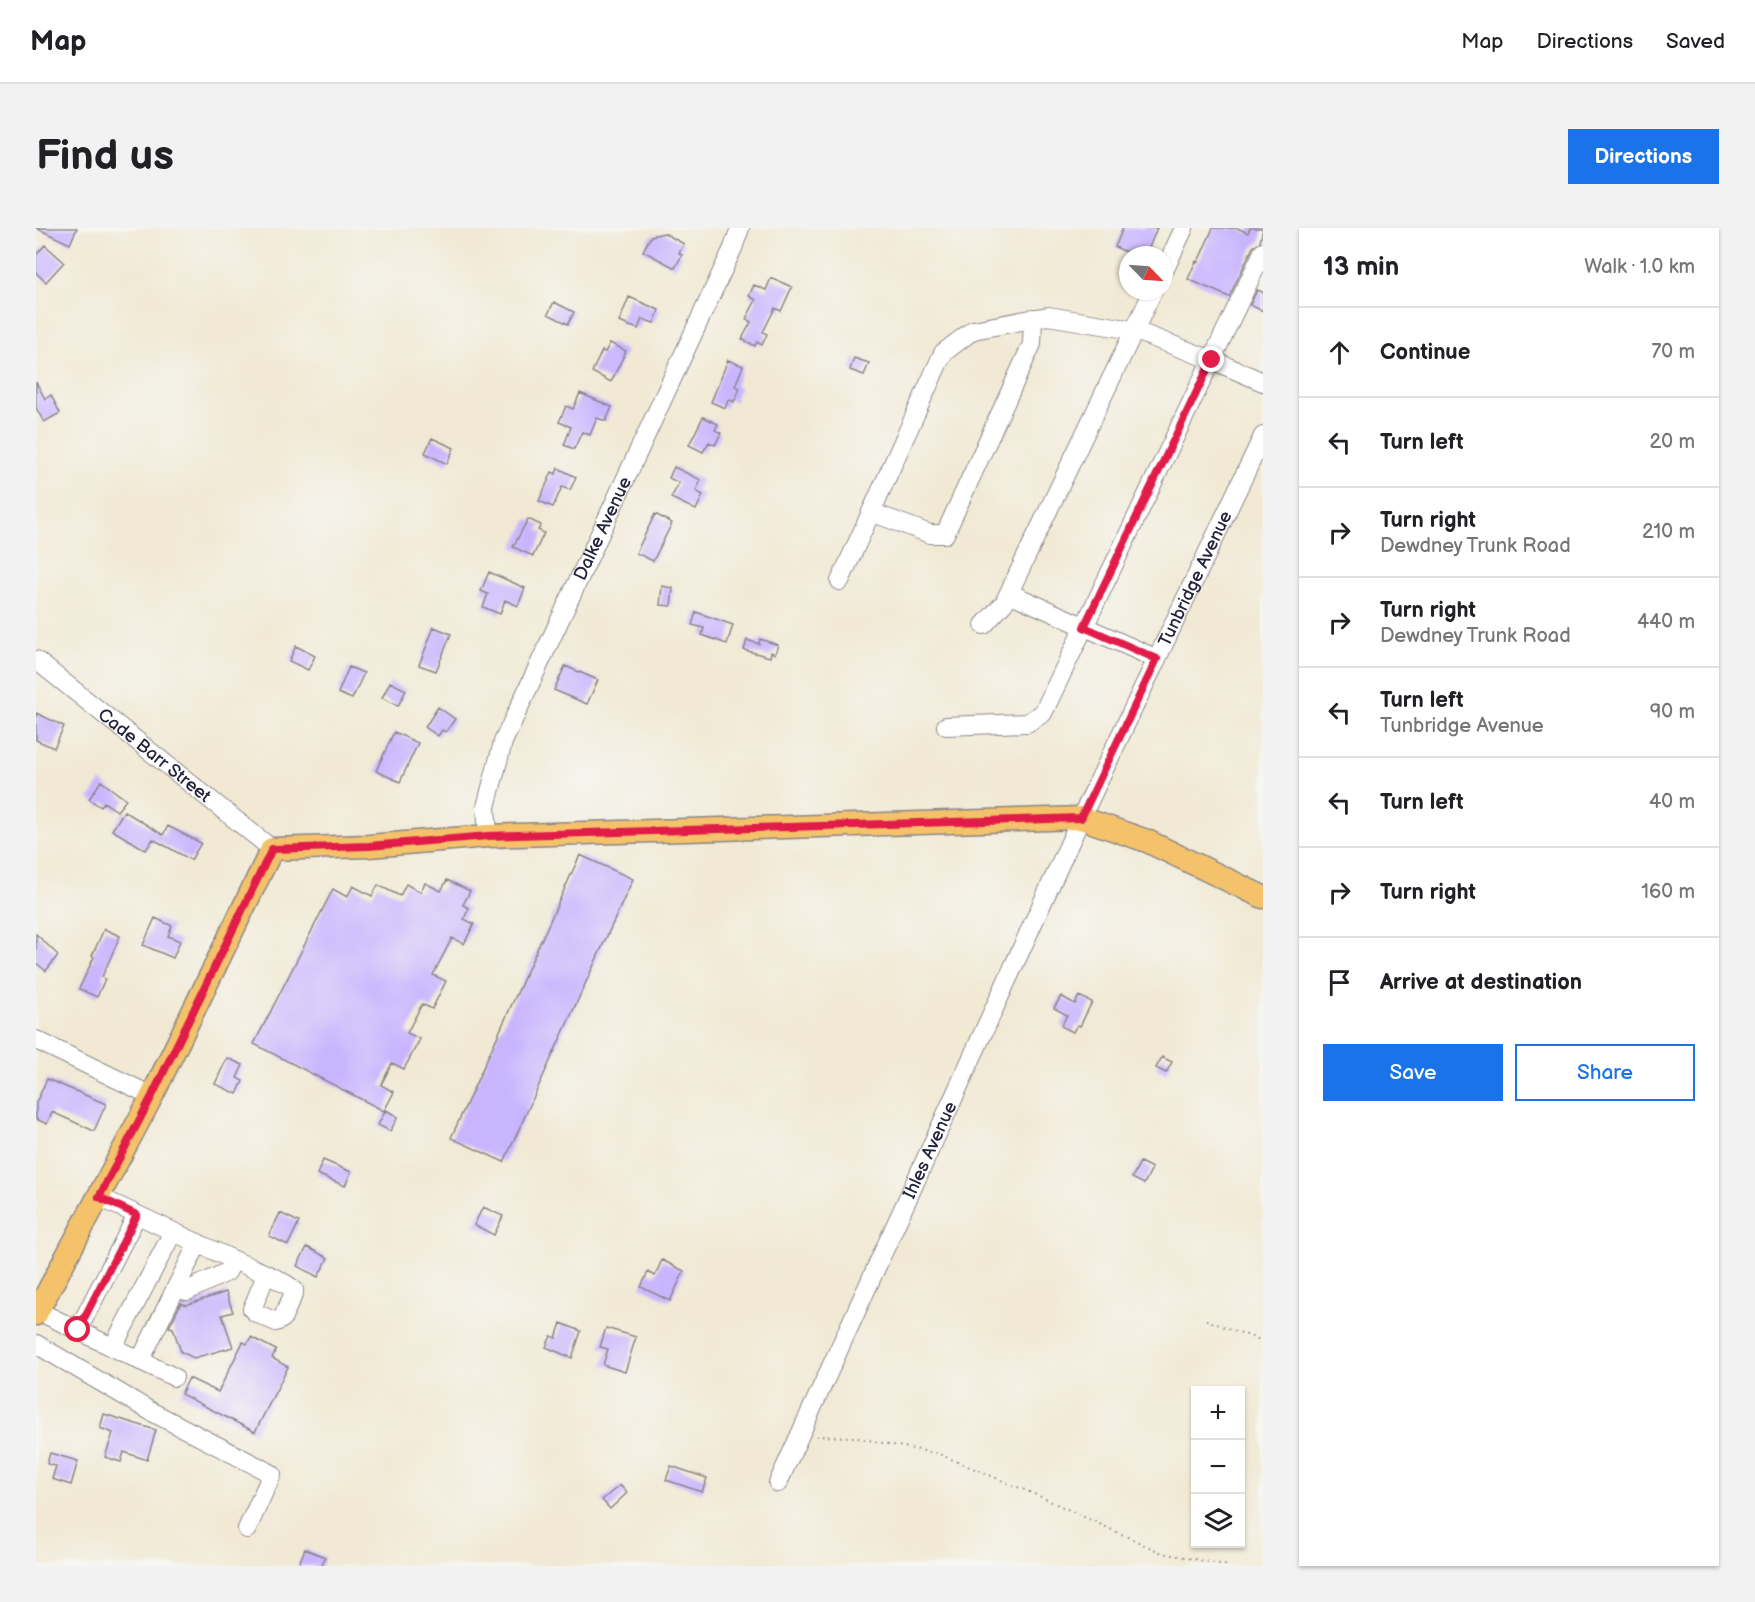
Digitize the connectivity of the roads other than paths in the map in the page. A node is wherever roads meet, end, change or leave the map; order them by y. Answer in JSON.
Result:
{"nodes":[{"id":1,"x":740,"y":228,"type":"edge"},
{"id":2,"x":1184,"y":228,"type":"edge"},
{"id":3,"x":1173,"y":251,"type":"edge"},
{"id":4,"x":1263,"y":252,"type":"edge"},
{"id":5,"x":1149,"y":300,"type":"edge"},
{"id":6,"x":1033,"y":318,"type":"junction"},
{"id":7,"x":1133,"y":330,"type":"junction"},
{"id":8,"x":1212,"y":360,"type":"junction"},
{"id":9,"x":1263,"y":382,"type":"edge"},
{"id":10,"x":1263,"y":436,"type":"edge"},
{"id":11,"x":871,"y":512,"type":"junction"},
{"id":12,"x":840,"y":581,"type":"dead end"},
{"id":13,"x":1009,"y":594,"type":"junction"},
{"id":14,"x":984,"y":625,"type":"dead end"},
{"id":15,"x":1084,"y":627,"type":"junction"},
{"id":16,"x":1157,"y":659,"type":"junction"},
{"id":17,"x":36,"y":660,"type":"edge"},
{"id":18,"x":946,"y":726,"type":"dead end"},
{"id":19,"x":1081,"y":818,"type":"junction"},
{"id":20,"x":488,"y":836,"type":"junction"},
{"id":21,"x":272,"y":849,"type":"junction"},
{"id":22,"x":1263,"y":897,"type":"edge"},
{"id":23,"x":36,"y":1040,"type":"edge"},
{"id":24,"x":152,"y":1096,"type":"junction"},
{"id":25,"x":99,"y":1197,"type":"junction"},
{"id":26,"x":137,"y":1215,"type":"junction"},
{"id":27,"x":173,"y":1232,"type":"junction"},
{"id":28,"x":198,"y":1243,"type":"junction"},
{"id":29,"x":234,"y":1260,"type":"junction"},
{"id":30,"x":266,"y":1275,"type":"dead end"},
{"id":31,"x":176,"y":1288,"type":"junction"},
{"id":32,"x":37,"y":1312,"type":"edge"},
{"id":33,"x":78,"y":1330,"type":"junction"},
{"id":34,"x":36,"y":1344,"type":"edge"},
{"id":35,"x":113,"y":1347,"type":"junction"},
{"id":36,"x":140,"y":1361,"type":"junction"},
{"id":37,"x":174,"y":1377,"type":"dead end"},
{"id":38,"x":778,"y":1483,"type":"dead end"},
{"id":39,"x":247,"y":1529,"type":"dead end"}],
"edges":[{"from":1,"to":20,"type":"street","name":"Dalke Avenue"},
{"from":2,"to":3,"type":"street"},
{"from":4,"to":8,"type":"street"},
{"from":5,"to":7,"type":"street"},
{"from":6,"to":7,"type":"street"},
{"from":6,"to":11,"type":"street"},
{"from":6,"to":11,"type":"street"},
{"from":7,"to":8,"type":"street"},
{"from":7,"to":13,"type":"street"},
{"from":8,"to":9,"type":"street"},
{"from":8,"to":15,"type":"street"},
{"from":10,"to":16,"type":"street","name":"Tunbridge Avenue"},
{"from":11,"to":12,"type":"street"},
{"from":13,"to":14,"type":"street"},
{"from":13,"to":15,"type":"street"},
{"from":15,"to":16,"type":"street"},
{"from":15,"to":18,"type":"street"},
{"from":16,"to":19,"type":"street","name":"Tunbridge Avenue"},
{"from":17,"to":21,"type":"street","name":"Cade Barr Street"},
{"from":19,"to":20,"type":"main road"},
{"from":19,"to":22,"type":"main road"},
{"from":19,"to":38,"type":"street","name":"Ihles Avenue"},
{"from":20,"to":21,"type":"main road"},
{"from":21,"to":24,"type":"main road"},
{"from":23,"to":24,"type":"street"},
{"from":24,"to":25,"type":"main road"},
{"from":25,"to":26,"type":"street"},
{"from":25,"to":32,"type":"main road"},
{"from":26,"to":27,"type":"street"},
{"from":26,"to":33,"type":"street"},
{"from":27,"to":28,"type":"street"},
{"from":27,"to":35,"type":"street"},
{"from":28,"to":29,"type":"street"},
{"from":28,"to":31,"type":"street"},
{"from":29,"to":30,"type":"street"},
{"from":29,"to":31,"type":"street"},
{"from":31,"to":36,"type":"street"},
{"from":32,"to":33,"type":"street"},
{"from":33,"to":35,"type":"street"},
{"from":34,"to":39,"type":"street"},
{"from":35,"to":36,"type":"street"},
{"from":36,"to":37,"type":"street"}]}
